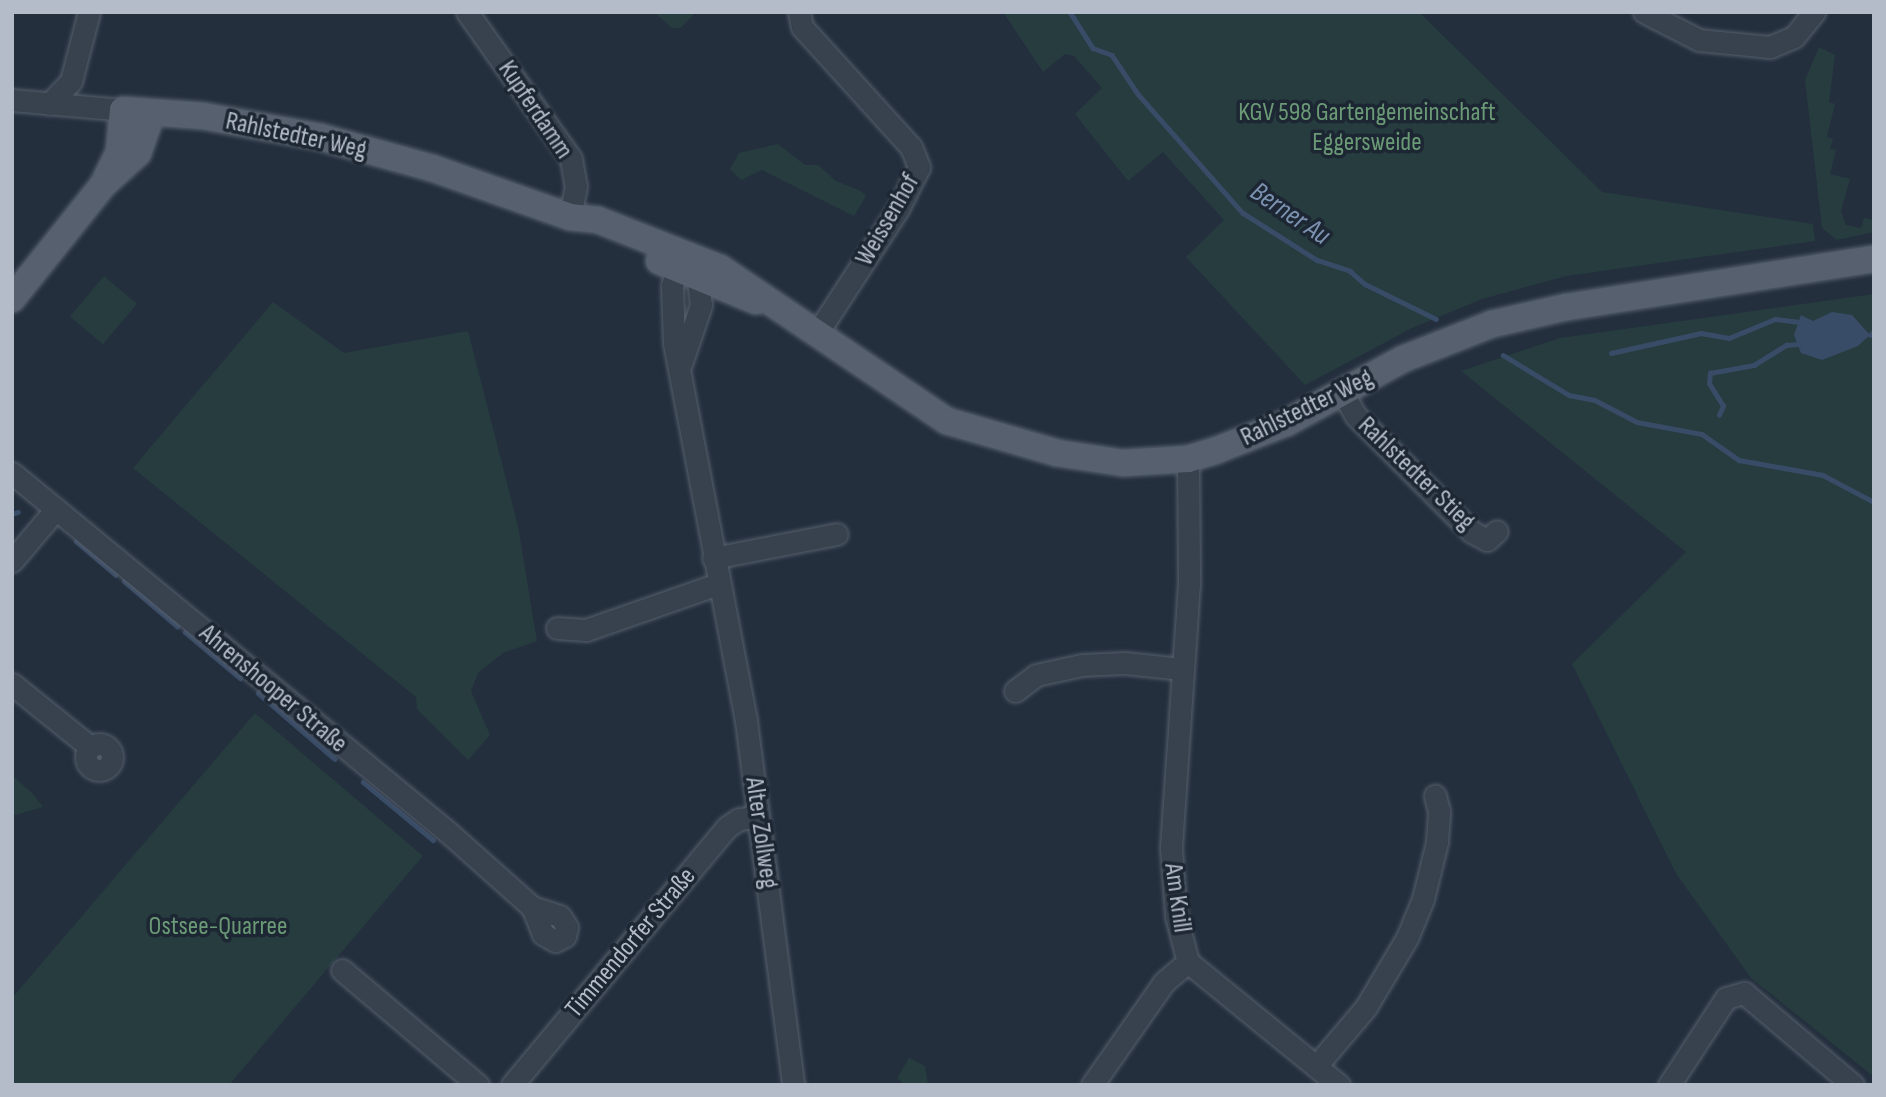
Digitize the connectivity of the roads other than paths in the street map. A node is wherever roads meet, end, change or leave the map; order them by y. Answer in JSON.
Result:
{"nodes":[{"id":1,"x":89,"y":12,"type":"edge"},
{"id":2,"x":467,"y":12,"type":"edge"},
{"id":3,"x":799,"y":12,"type":"edge"},
{"id":4,"x":1644,"y":12,"type":"edge"},
{"id":5,"x":1814,"y":12,"type":"edge"},
{"id":6,"x":12,"y":100,"type":"edge"},
{"id":7,"x":49,"y":104,"type":"junction"},
{"id":8,"x":123,"y":110,"type":"junction"},
{"id":9,"x":152,"y":113,"type":"junction"},
{"id":10,"x":103,"y":185,"type":"junction"},
{"id":11,"x":570,"y":217,"type":"junction"},
{"id":12,"x":1874,"y":259,"type":"edge"},
{"id":13,"x":689,"y":272,"type":"junction"},
{"id":14,"x":12,"y":299,"type":"edge"},
{"id":15,"x":769,"y":304,"type":"junction"},
{"id":16,"x":816,"y":335,"type":"junction"},
{"id":17,"x":681,"y":364,"type":"junction"},
{"id":18,"x":1343,"y":393,"type":"junction"},
{"id":19,"x":1188,"y":459,"type":"junction"},
{"id":20,"x":12,"y":473,"type":"edge"},
{"id":21,"x":56,"y":509,"type":"junction"},
{"id":22,"x":1497,"y":531,"type":"dead end"},
{"id":23,"x":837,"y":534,"type":"dead end"},
{"id":24,"x":713,"y":558,"type":"junction"},
{"id":25,"x":12,"y":561,"type":"edge"},
{"id":26,"x":718,"y":584,"type":"junction"},
{"id":27,"x":557,"y":628,"type":"dead end"},
{"id":28,"x":1182,"y":669,"type":"junction"},
{"id":29,"x":12,"y":684,"type":"edge"},
{"id":30,"x":1015,"y":691,"type":"dead end"},
{"id":31,"x":90,"y":747,"type":"dead end"},
{"id":32,"x":1435,"y":796,"type":"dead end"},
{"id":33,"x":758,"y":817,"type":"junction"},
{"id":34,"x":532,"y":907,"type":"dead end"},
{"id":35,"x":1188,"y":961,"type":"junction"},
{"id":36,"x":342,"y":970,"type":"dead end"},
{"id":37,"x":1325,"y":1077,"type":"edge"},
{"id":38,"x":478,"y":1085,"type":"edge"},
{"id":39,"x":512,"y":1085,"type":"edge"},
{"id":40,"x":793,"y":1085,"type":"edge"},
{"id":41,"x":1092,"y":1085,"type":"edge"},
{"id":42,"x":1669,"y":1085,"type":"edge"},
{"id":43,"x":1853,"y":1085,"type":"edge"}],
"edges":[{"from":1,"to":7,"type":"street"},
{"from":2,"to":11,"type":"street","name":"Kupferdamm"},
{"from":3,"to":16,"type":"street","name":"Weissenhof"},
{"from":4,"to":5,"type":"street"},
{"from":6,"to":7,"type":"street","name":"Rahlstedter Weg"},
{"from":7,"to":8,"type":"street","name":"Rahlstedter Weg"},
{"from":8,"to":9,"type":"main road","name":"Rahlstedter Weg"},
{"from":8,"to":10,"type":"main road"},
{"from":9,"to":10,"type":"main road"},
{"from":9,"to":11,"type":"main road","name":"Rahlstedter Weg"},
{"from":10,"to":14,"type":"main road"},
{"from":11,"to":13,"type":"main road","name":"Rahlstedter Weg"},
{"from":12,"to":18,"type":"main road","name":"Rahlstedter Weg"},
{"from":13,"to":15,"type":"main road","name":"Rahlstedter Weg"},
{"from":13,"to":15,"type":"main road","name":"Rahlstedter Weg"},
{"from":13,"to":17,"type":"street","name":"Alter Zollweg"},
{"from":13,"to":17,"type":"street","name":"Alter Zollweg"},
{"from":15,"to":16,"type":"main road","name":"Rahlstedter Weg"},
{"from":16,"to":19,"type":"main road","name":"Rahlstedter Weg"},
{"from":17,"to":24,"type":"street","name":"Alter Zollweg"},
{"from":18,"to":19,"type":"main road","name":"Rahlstedter Weg"},
{"from":18,"to":22,"type":"street","name":"Rahlstedter Stieg"},
{"from":19,"to":28,"type":"street","name":"Am Knill"},
{"from":20,"to":21,"type":"street","name":"Ahrenshooper Straße"},
{"from":21,"to":25,"type":"street"},
{"from":21,"to":34,"type":"street","name":"Ahrenshooper Straße"},
{"from":23,"to":24,"type":"street"},
{"from":24,"to":26,"type":"street","name":"Alter Zollweg"},
{"from":26,"to":27,"type":"street"},
{"from":26,"to":33,"type":"street","name":"Alter Zollweg"},
{"from":28,"to":30,"type":"street"},
{"from":28,"to":35,"type":"street","name":"Am Knill"},
{"from":29,"to":31,"type":"street"},
{"from":32,"to":37,"type":"street","name":"Am Knill"},
{"from":33,"to":39,"type":"street","name":"Timmendorfer Straße"},
{"from":33,"to":40,"type":"street","name":"Alter Zollweg"},
{"from":35,"to":37,"type":"street","name":"Am Knill"},
{"from":35,"to":41,"type":"street"},
{"from":36,"to":38,"type":"street"},
{"from":42,"to":43,"type":"street"}]}
